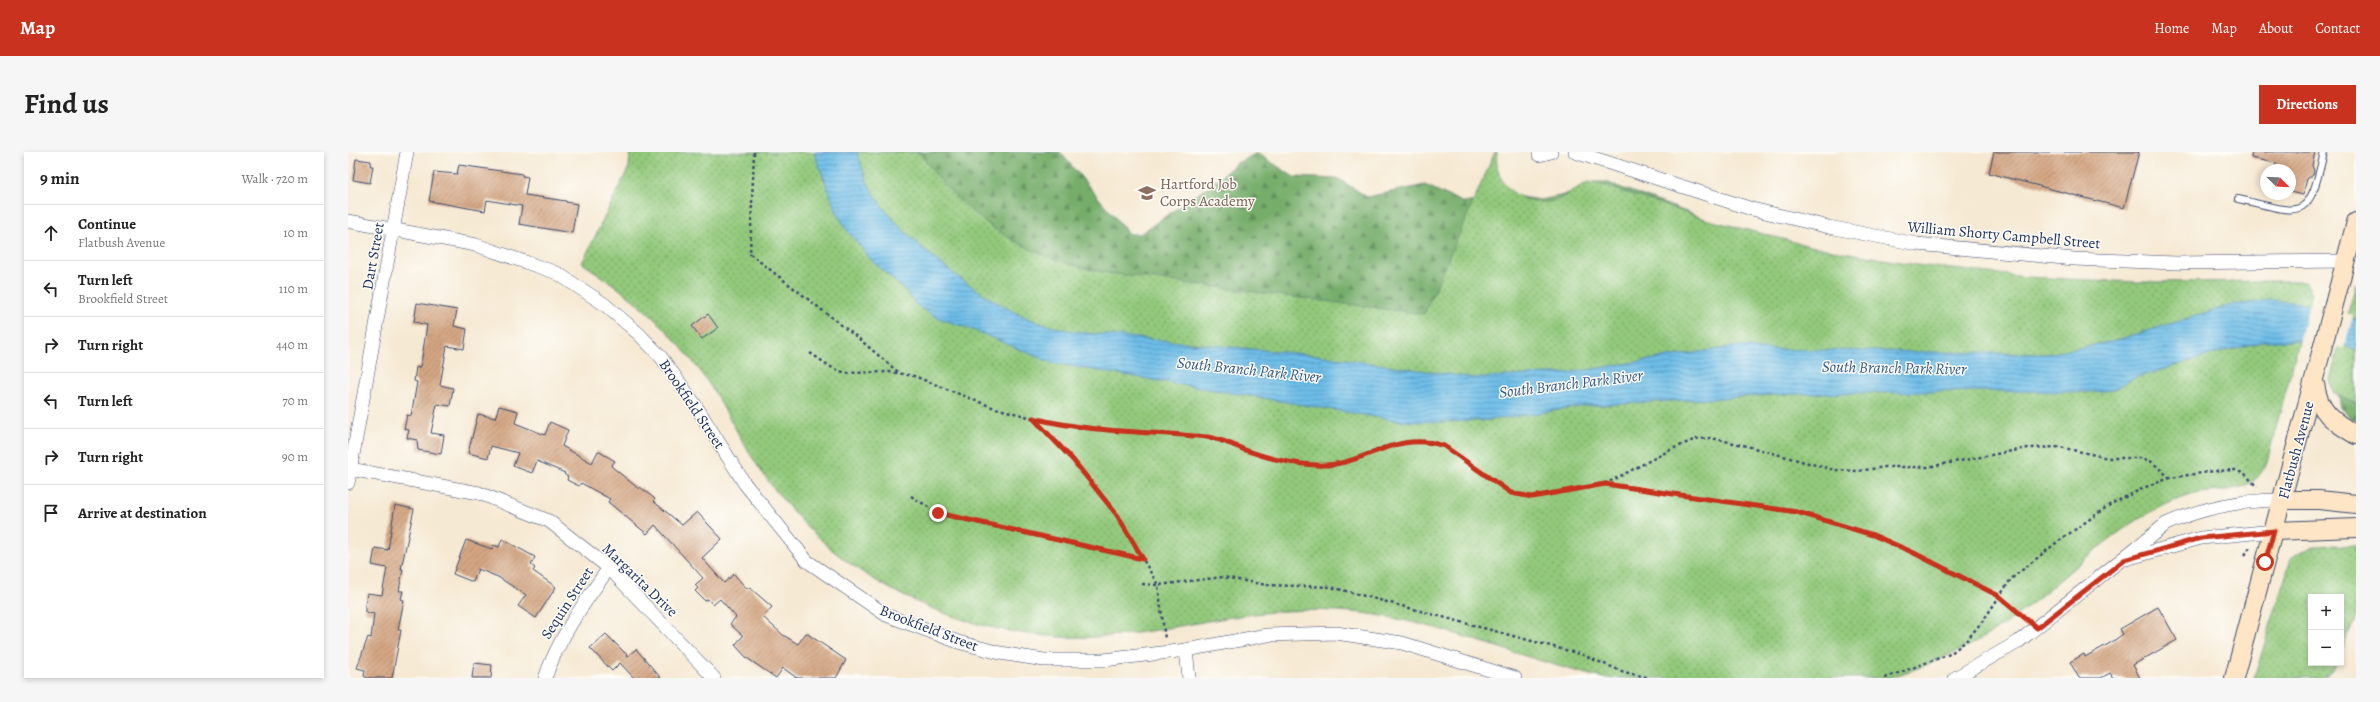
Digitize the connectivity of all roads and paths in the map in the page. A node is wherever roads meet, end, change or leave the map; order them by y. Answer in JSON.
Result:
{"nodes":[{"id":1,"x":407,"y":152,"type":"edge"},
{"id":2,"x":754,"y":152,"type":"edge"},
{"id":3,"x":1575,"y":152,"type":"edge"},
{"id":4,"x":2324,"y":152,"type":"edge"},
{"id":5,"x":2238,"y":199,"type":"dead end"},
{"id":6,"x":348,"y":221,"type":"edge"},
{"id":7,"x":2356,"y":222,"type":"edge"},
{"id":8,"x":394,"y":230,"type":"junction"},
{"id":9,"x":2346,"y":261,"type":"junction"},
{"id":10,"x":810,"y":353,"type":"dead end"},
{"id":11,"x":898,"y":373,"type":"junction"},
{"id":12,"x":2315,"y":380,"type":"junction"},
{"id":13,"x":1033,"y":418,"type":"junction"},
{"id":14,"x":2356,"y":435,"type":"edge"},
{"id":15,"x":350,"y":469,"type":"junction"},
{"id":16,"x":2170,"y":478,"type":"junction"},
{"id":17,"x":348,"y":483,"type":"edge"},
{"id":18,"x":1605,"y":484,"type":"junction"},
{"id":19,"x":2257,"y":487,"type":"dead end"},
{"id":20,"x":911,"y":496,"type":"dead end"},
{"id":21,"x":2282,"y":500,"type":"junction"},
{"id":22,"x":2356,"y":504,"type":"edge"},
{"id":23,"x":2356,"y":528,"type":"edge"},
{"id":24,"x":2274,"y":531,"type":"junction"},
{"id":25,"x":1143,"y":559,"type":"junction"},
{"id":26,"x":2124,"y":560,"type":"junction"},
{"id":27,"x":609,"y":568,"type":"junction"},
{"id":28,"x":1142,"y":584,"type":"dead end"},
{"id":29,"x":1158,"y":585,"type":"junction"},
{"id":30,"x":1999,"y":596,"type":"junction"},
{"id":31,"x":2037,"y":628,"type":"junction"},
{"id":32,"x":1186,"y":650,"type":"junction"},
{"id":33,"x":1167,"y":651,"type":"junction"},
{"id":34,"x":544,"y":678,"type":"edge"},
{"id":35,"x":714,"y":678,"type":"edge"},
{"id":36,"x":1189,"y":678,"type":"edge"},
{"id":37,"x":1515,"y":678,"type":"edge"},
{"id":38,"x":1650,"y":678,"type":"edge"},
{"id":39,"x":1886,"y":678,"type":"edge"},
{"id":40,"x":1955,"y":678,"type":"edge"},
{"id":41,"x":2234,"y":678,"type":"edge"}],
"edges":[{"from":1,"to":8,"type":"street","name":"Dart Street"},
{"from":2,"to":11,"type":"path"},
{"from":3,"to":9,"type":"street","name":"William Shorty Campbell Street"},
{"from":4,"to":5,"type":"lane"},
{"from":6,"to":8,"type":"street","name":"Brookfield Street"},
{"from":7,"to":9,"type":"street","name":"Flatbush Avenue"},
{"from":8,"to":15,"type":"street","name":"Dart Street"},
{"from":8,"to":33,"type":"street","name":"Brookfield Street"},
{"from":9,"to":12,"type":"street","name":"Flatbush Avenue"},
{"from":10,"to":11,"type":"path"},
{"from":11,"to":13,"type":"path"},
{"from":12,"to":14,"type":"street"},
{"from":12,"to":21,"type":"street","name":"Flatbush Avenue"},
{"from":13,"to":18,"type":"path"},
{"from":13,"to":25,"type":"path"},
{"from":15,"to":17,"type":"street","name":"Dart Street"},
{"from":15,"to":27,"type":"street","name":"Margarita Drive"},
{"from":16,"to":18,"type":"path"},
{"from":16,"to":19,"type":"path"},
{"from":16,"to":30,"type":"path"},
{"from":18,"to":30,"type":"path"},
{"from":20,"to":25,"type":"path"},
{"from":21,"to":22,"type":"street"},
{"from":21,"to":24,"type":"street","name":"Flatbush Avenue"},
{"from":21,"to":26,"type":"street"},
{"from":23,"to":24,"type":"street"},
{"from":24,"to":26,"type":"street"},
{"from":24,"to":41,"type":"street","name":"Flatbush Avenue"},
{"from":25,"to":29,"type":"path"},
{"from":26,"to":31,"type":"street"},
{"from":27,"to":34,"type":"street","name":"Sequin Street"},
{"from":27,"to":35,"type":"street","name":"Margarita Drive"},
{"from":28,"to":29,"type":"path"},
{"from":29,"to":33,"type":"path"},
{"from":29,"to":38,"type":"path"},
{"from":30,"to":31,"type":"path"},
{"from":30,"to":39,"type":"path"},
{"from":31,"to":40,"type":"street"},
{"from":32,"to":33,"type":"street","name":"Brookfield Street"},
{"from":32,"to":36,"type":"street"},
{"from":32,"to":37,"type":"street","name":"Brookfield Street"}]}
